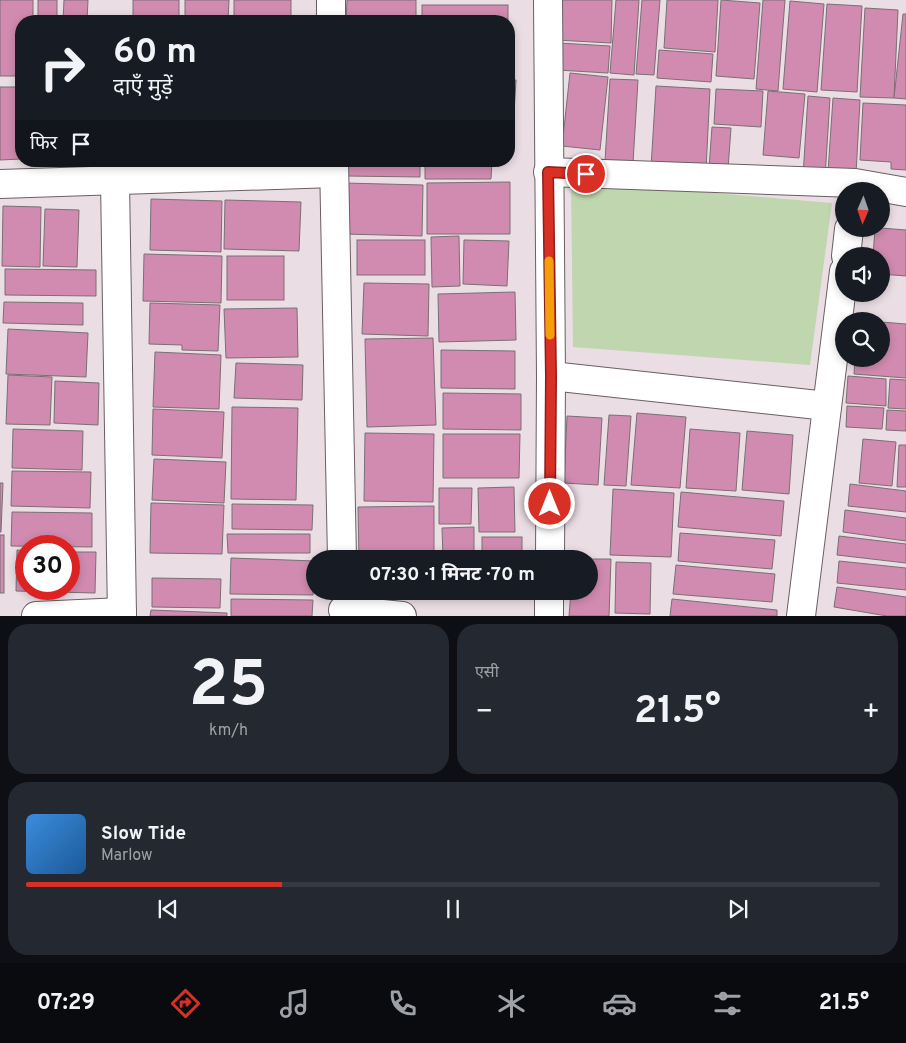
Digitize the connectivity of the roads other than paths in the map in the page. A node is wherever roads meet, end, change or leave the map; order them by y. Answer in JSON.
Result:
{"nodes":[{"id":1,"x":331,"y":0,"type":"edge"},
{"id":2,"x":548,"y":0,"type":"edge"},
{"id":3,"x":332,"y":15,"type":"edge"},
{"id":4,"x":334,"y":167,"type":"edge"},
{"id":5,"x":548,"y":172,"type":"junction"},
{"id":6,"x":115,"y":181,"type":"junction"},
{"id":7,"x":0,"y":184,"type":"edge"},
{"id":8,"x":835,"y":186,"type":"edge"},
{"id":9,"x":890,"y":190,"type":"edge"},
{"id":10,"x":906,"y":192,"type":"edge"},
{"id":11,"x":840,"y":302,"type":"edge"},
{"id":12,"x":551,"y":376,"type":"junction"},
{"id":13,"x":827,"y":406,"type":"junction"},
{"id":14,"x":342,"y":550,"type":"edge"},
{"id":15,"x":550,"y":550,"type":"edge"},
{"id":16,"x":550,"y":600,"type":"edge"},
{"id":17,"x":343,"y":606,"type":"edge"},
{"id":18,"x":122,"y":614,"type":"edge"},
{"id":19,"x":36,"y":616,"type":"edge"},
{"id":20,"x":402,"y":616,"type":"edge"},
{"id":21,"x":549,"y":616,"type":"edge"},
{"id":22,"x":801,"y":616,"type":"edge"}],
"edges":[{"from":1,"to":3,"type":"street"},
{"from":2,"to":5,"type":"street"},
{"from":4,"to":6,"type":"street"},
{"from":4,"to":14,"type":"street"},
{"from":5,"to":8,"type":"street"},
{"from":5,"to":12,"type":"street"},
{"from":6,"to":7,"type":"street"},
{"from":6,"to":18,"type":"street"},
{"from":9,"to":10,"type":"street"},
{"from":11,"to":13,"type":"street"},
{"from":12,"to":13,"type":"street"},
{"from":12,"to":15,"type":"street"},
{"from":13,"to":22,"type":"street"},
{"from":16,"to":21,"type":"street"},
{"from":17,"to":20,"type":"street"},
{"from":18,"to":19,"type":"street"}]}
